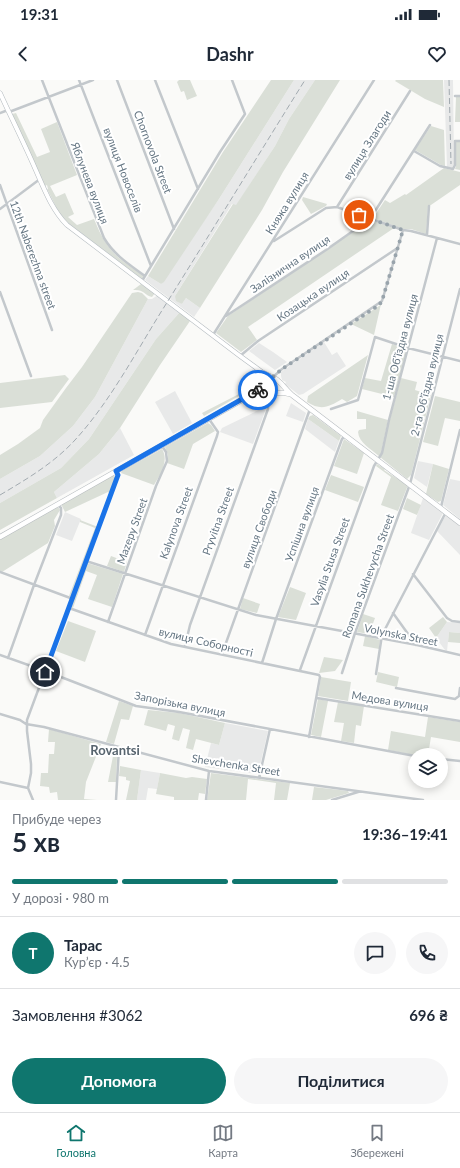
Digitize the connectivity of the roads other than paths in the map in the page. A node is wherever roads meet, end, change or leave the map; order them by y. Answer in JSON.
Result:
{"nodes":[{"id":1,"x":42,"y":80,"type":"edge"},
{"id":2,"x":79,"y":80,"type":"edge"},
{"id":3,"x":93,"y":80,"type":"edge"},
{"id":4,"x":117,"y":80,"type":"edge"},
{"id":5,"x":155,"y":80,"type":"edge"},
{"id":6,"x":232,"y":80,"type":"edge"},
{"id":7,"x":374,"y":80,"type":"edge"},
{"id":8,"x":81,"y":85,"type":"junction"},
{"id":9,"x":410,"y":91,"type":"dead end"},
{"id":10,"x":0,"y":93,"type":"edge"},
{"id":11,"x":455,"y":96,"type":"dead end"},
{"id":12,"x":460,"y":96,"type":"edge"},
{"id":13,"x":49,"y":97,"type":"junction"},
{"id":14,"x":9,"y":111,"type":"junction"},
{"id":15,"x":0,"y":113,"type":"edge"},
{"id":16,"x":430,"y":125,"type":"dead end"},
{"id":17,"x":460,"y":141,"type":"edge"},
{"id":18,"x":414,"y":151,"type":"junction"},
{"id":19,"x":40,"y":179,"type":"junction"},
{"id":20,"x":0,"y":185,"type":"edge"},
{"id":21,"x":198,"y":190,"type":"junction"},
{"id":22,"x":7,"y":204,"type":"junction"},
{"id":23,"x":429,"y":206,"type":"dead end"},
{"id":24,"x":337,"y":207,"type":"junction"},
{"id":25,"x":0,"y":209,"type":"edge"},
{"id":26,"x":370,"y":219,"type":"junction"},
{"id":27,"x":175,"y":229,"type":"junction"},
{"id":28,"x":403,"y":230,"type":"junction"},
{"id":29,"x":427,"y":236,"type":"junction"},
{"id":30,"x":437,"y":238,"type":"junction"},
{"id":31,"x":272,"y":242,"type":"junction"},
{"id":32,"x":460,"y":244,"type":"edge"},
{"id":33,"x":397,"y":248,"type":"junction"},
{"id":34,"x":151,"y":266,"type":"junction"},
{"id":35,"x":145,"y":276,"type":"junction"},
{"id":36,"x":142,"y":281,"type":"junction"},
{"id":37,"x":460,"y":289,"type":"edge"},
{"id":38,"x":0,"y":292,"type":"edge"},
{"id":39,"x":225,"y":316,"type":"junction"},
{"id":40,"x":52,"y":330,"type":"dead end"},
{"id":41,"x":212,"y":335,"type":"junction"},
{"id":42,"x":408,"y":348,"type":"junction"},
{"id":43,"x":240,"y":356,"type":"junction"},
{"id":44,"x":442,"y":356,"type":"junction"},
{"id":45,"x":460,"y":361,"type":"edge"},
{"id":46,"x":262,"y":372,"type":"junction"},
{"id":47,"x":31,"y":376,"type":"dead end"},
{"id":48,"x":276,"y":379,"type":"junction"},
{"id":49,"x":264,"y":383,"type":"junction"},
{"id":50,"x":267,"y":391,"type":"junction"},
{"id":51,"x":256,"y":392,"type":"junction"},
{"id":52,"x":275,"y":392,"type":"junction"},
{"id":53,"x":292,"y":395,"type":"junction"},
{"id":54,"x":268,"y":403,"type":"dead end"},
{"id":55,"x":310,"y":409,"type":"junction"},
{"id":56,"x":331,"y":409,"type":"dead end"},
{"id":57,"x":209,"y":419,"type":"junction"},
{"id":58,"x":460,"y":430,"type":"edge"},
{"id":59,"x":346,"y":435,"type":"junction"},
{"id":60,"x":162,"y":446,"type":"junction"},
{"id":61,"x":378,"y":459,"type":"junction"},
{"id":62,"x":116,"y":471,"type":"junction"},
{"id":63,"x":410,"y":484,"type":"junction"},
{"id":64,"x":57,"y":504,"type":"junction"},
{"id":65,"x":441,"y":507,"type":"junction"},
{"id":66,"x":446,"y":511,"type":"junction"},
{"id":67,"x":460,"y":522,"type":"edge"},
{"id":68,"x":0,"y":536,"type":"edge"},
{"id":69,"x":86,"y":561,"type":"junction"},
{"id":70,"x":0,"y":572,"type":"edge"},
{"id":71,"x":125,"y":573,"type":"junction"},
{"id":72,"x":413,"y":574,"type":"junction"},
{"id":73,"x":34,"y":585,"type":"junction"},
{"id":74,"x":162,"y":585,"type":"junction"},
{"id":75,"x":199,"y":597,"type":"junction"},
{"id":76,"x":72,"y":599,"type":"junction"},
{"id":77,"x":69,"y":608,"type":"junction"},
{"id":78,"x":238,"y":610,"type":"junction"},
{"id":79,"x":394,"y":613,"type":"junction"},
{"id":80,"x":276,"y":619,"type":"junction"},
{"id":81,"x":108,"y":622,"type":"junction"},
{"id":82,"x":460,"y":622,"type":"edge"},
{"id":83,"x":315,"y":626,"type":"junction"},
{"id":84,"x":355,"y":633,"type":"junction"},
{"id":85,"x":145,"y":635,"type":"junction"},
{"id":86,"x":382,"y":638,"type":"junction"},
{"id":87,"x":417,"y":645,"type":"junction"},
{"id":88,"x":185,"y":646,"type":"junction"},
{"id":89,"x":222,"y":654,"type":"junction"},
{"id":90,"x":0,"y":655,"type":"edge"},
{"id":91,"x":460,"y":655,"type":"edge"},
{"id":92,"x":8,"y":658,"type":"junction"},
{"id":93,"x":262,"y":663,"type":"junction"},
{"id":94,"x":300,"y":670,"type":"junction"},
{"id":95,"x":45,"y":672,"type":"junction"},
{"id":96,"x":342,"y":673,"type":"dead end"},
{"id":97,"x":376,"y":674,"type":"dead end"},
{"id":98,"x":396,"y":688,"type":"dead end"},
{"id":99,"x":460,"y":688,"type":"edge"},
{"id":100,"x":317,"y":698,"type":"junction"},
{"id":101,"x":0,"y":714,"type":"edge"},
{"id":102,"x":460,"y":721,"type":"edge"},
{"id":103,"x":26,"y":724,"type":"junction"},
{"id":104,"x":270,"y":730,"type":"junction"},
{"id":105,"x":309,"y":737,"type":"junction"},
{"id":106,"x":119,"y":748,"type":"junction"},
{"id":107,"x":408,"y":755,"type":"edge"},
{"id":108,"x":448,"y":760,"type":"edge"},
{"id":109,"x":460,"y":761,"type":"edge"},
{"id":110,"x":209,"y":771,"type":"junction"},
{"id":111,"x":259,"y":778,"type":"junction"},
{"id":112,"x":0,"y":782,"type":"edge"},
{"id":113,"x":28,"y":788,"type":"junction"},
{"id":114,"x":360,"y":791,"type":"junction"},
{"id":115,"x":32,"y":800,"type":"edge"},
{"id":116,"x":116,"y":800,"type":"edge"},
{"id":117,"x":206,"y":800,"type":"edge"},
{"id":118,"x":332,"y":800,"type":"edge"},
{"id":119,"x":423,"y":800,"type":"edge"}],
"edges":[{"from":1,"to":13,"type":"street","name":"Яблунева вулиця"},
{"from":2,"to":8,"type":"street","name":"вулиця Новоселів"},
{"from":3,"to":8,"type":"street"},
{"from":4,"to":27,"type":"street","name":"Chornovola Street"},
{"from":5,"to":21,"type":"street"},
{"from":6,"to":21,"type":"street"},
{"from":7,"to":31,"type":"street","name":"Княжа вулиця"},
{"from":8,"to":13,"type":"street"},
{"from":8,"to":34,"type":"street","name":"вулиця Новоселів"},
{"from":9,"to":24,"type":"street","name":"вулиця Злагоди"},
{"from":10,"to":14,"type":"street"},
{"from":11,"to":12,"type":"street"},
{"from":13,"to":14,"type":"street"},
{"from":13,"to":35,"type":"street","name":"Яблунева вулиця"},
{"from":14,"to":15,"type":"street"},
{"from":14,"to":19,"type":"street"},
{"from":16,"to":18,"type":"street","name":"Залізнична вулиця"},
{"from":17,"to":18,"type":"street"},
{"from":18,"to":26,"type":"street","name":"Залізнична вулиця"},
{"from":19,"to":22,"type":"street"},
{"from":19,"to":36,"type":"street"},
{"from":20,"to":22,"type":"street","name":"12th Naberezhna street"},
{"from":21,"to":27,"type":"street"},
{"from":22,"to":25,"type":"street"},
{"from":22,"to":40,"type":"street","name":"12th Naberezhna street"},
{"from":23,"to":29,"type":"street"},
{"from":24,"to":26,"type":"street"},
{"from":24,"to":31,"type":"street"},
{"from":26,"to":28,"type":"street"},
{"from":26,"to":39,"type":"street","name":"Залізнична вулиця"},
{"from":27,"to":34,"type":"street"},
{"from":28,"to":29,"type":"street"},
{"from":28,"to":33,"type":"street"},
{"from":29,"to":30,"type":"street"},
{"from":30,"to":32,"type":"street"},
{"from":30,"to":42,"type":"street","name":"1-ша Обʼїздна вулиця"},
{"from":31,"to":39,"type":"street","name":"Княжа вулиця"},
{"from":33,"to":43,"type":"street","name":"Козацька вулиця"},
{"from":33,"to":48,"type":"street"},
{"from":34,"to":35,"type":"street"},
{"from":35,"to":36,"type":"street"},
{"from":36,"to":41,"type":"street"},
{"from":37,"to":44,"type":"street","name":"2-га Обʼїздна вулиця"},
{"from":38,"to":47,"type":"street"},
{"from":39,"to":41,"type":"street","name":"Княжа вулиця"},
{"from":41,"to":43,"type":"street"},
{"from":42,"to":44,"type":"street"},
{"from":42,"to":56,"type":"street"},
{"from":42,"to":61,"type":"street","name":"1-ша Обʼїздна вулиця"},
{"from":43,"to":46,"type":"street"},
{"from":44,"to":45,"type":"street"},
{"from":44,"to":63,"type":"street","name":"2-га Обʼїздна вулиця"},
{"from":46,"to":48,"type":"street"},
{"from":46,"to":49,"type":"street"},
{"from":48,"to":49,"type":"main road"},
{"from":48,"to":52,"type":"main road"},
{"from":48,"to":53,"type":"main road"},
{"from":49,"to":50,"type":"main road"},
{"from":49,"to":51,"type":"main road"},
{"from":50,"to":51,"type":"main road"},
{"from":50,"to":52,"type":"main road"},
{"from":51,"to":57,"type":"main road"},
{"from":52,"to":53,"type":"main road"},
{"from":53,"to":55,"type":"main road"},
{"from":54,"to":75,"type":"street","name":"Pryvitna Street"},
{"from":55,"to":59,"type":"main road"},
{"from":55,"to":78,"type":"street","name":"вулиця Свободи"},
{"from":57,"to":60,"type":"main road"},
{"from":57,"to":74,"type":"street","name":"Kalynova Street"},
{"from":58,"to":65,"type":"street"},
{"from":59,"to":61,"type":"main road"},
{"from":59,"to":80,"type":"street","name":"Успішна вулиця"},
{"from":60,"to":62,"type":"main road"},
{"from":60,"to":71,"type":"street","name":"Mazepy Street"},
{"from":61,"to":63,"type":"main road"},
{"from":61,"to":83,"type":"street","name":"Vasylia Stusa Street"},
{"from":62,"to":64,"type":"main road"},
{"from":62,"to":69,"type":"street"},
{"from":63,"to":65,"type":"main road"},
{"from":63,"to":84,"type":"street","name":"Romana Sukhevycha Street"},
{"from":64,"to":68,"type":"main road"},
{"from":64,"to":73,"type":"street"},
{"from":65,"to":66,"type":"main road"},
{"from":66,"to":67,"type":"main road"},
{"from":66,"to":72,"type":"street"},
{"from":69,"to":71,"type":"street","name":"Volynska Street"},
{"from":69,"to":76,"type":"street"},
{"from":70,"to":73,"type":"street"},
{"from":71,"to":74,"type":"street","name":"Volynska Street"},
{"from":71,"to":81,"type":"street","name":"Mazepy Street"},
{"from":72,"to":79,"type":"street"},
{"from":72,"to":82,"type":"street"},
{"from":73,"to":76,"type":"street"},
{"from":73,"to":92,"type":"street"},
{"from":74,"to":75,"type":"street","name":"Volynska Street"},
{"from":74,"to":85,"type":"street","name":"Kalynova Street"},
{"from":75,"to":78,"type":"street","name":"Volynska Street"},
{"from":75,"to":88,"type":"street","name":"Pryvitna Street"},
{"from":76,"to":77,"type":"street"},
{"from":77,"to":81,"type":"street","name":"вулиця Соборності"},
{"from":77,"to":95,"type":"street"},
{"from":78,"to":80,"type":"street","name":"Volynska Street"},
{"from":78,"to":89,"type":"street","name":"вулиця Свободи"},
{"from":79,"to":86,"type":"street"},
{"from":79,"to":87,"type":"street"},
{"from":80,"to":83,"type":"street","name":"Volynska Street"},
{"from":80,"to":93,"type":"street","name":"Успішна вулиця"},
{"from":81,"to":85,"type":"street","name":"вулиця Соборності"},
{"from":83,"to":84,"type":"street","name":"Volynska Street"},
{"from":83,"to":94,"type":"street","name":"Vasylia Stusa Street"},
{"from":84,"to":86,"type":"street","name":"Volynska Street"},
{"from":84,"to":96,"type":"street","name":"Romana Sukhevycha Street"},
{"from":85,"to":88,"type":"street","name":"вулиця Соборності"},
{"from":86,"to":87,"type":"street","name":"Volynska Street"},
{"from":86,"to":97,"type":"street"},
{"from":87,"to":91,"type":"street","name":"Volynska Street"},
{"from":88,"to":89,"type":"street","name":"вулиця Соборності"},
{"from":89,"to":93,"type":"street","name":"вулиця Соборності"},
{"from":90,"to":92,"type":"street","name":"Запорізька вулиця"},
{"from":92,"to":95,"type":"street","name":"Запорізька вулиця"},
{"from":93,"to":94,"type":"street","name":"вулиця Соборності"},
{"from":94,"to":100,"type":"street","name":"вулиця Соборності"},
{"from":95,"to":103,"type":"street"},
{"from":95,"to":104,"type":"street","name":"Запорізька вулиця"},
{"from":98,"to":99,"type":"street"},
{"from":100,"to":102,"type":"street","name":"Медова вулиця"},
{"from":100,"to":105,"type":"street"},
{"from":101,"to":103,"type":"street","name":"Shevchenka Street"},
{"from":103,"to":106,"type":"street","name":"Shevchenka Street"},
{"from":103,"to":113,"type":"street"},
{"from":104,"to":105,"type":"street","name":"Запорізька вулиця"},
{"from":104,"to":111,"type":"street"},
{"from":105,"to":107,"type":"street","name":"Запорізька вулиця"},
{"from":106,"to":110,"type":"street","name":"Shevchenka Street"},
{"from":106,"to":116,"type":"street"},
{"from":108,"to":109,"type":"street"},
{"from":110,"to":111,"type":"street","name":"Shevchenka Street"},
{"from":110,"to":117,"type":"street"},
{"from":111,"to":114,"type":"street","name":"Shevchenka Street"},
{"from":112,"to":113,"type":"street"},
{"from":113,"to":115,"type":"street"},
{"from":114,"to":118,"type":"street"},
{"from":114,"to":119,"type":"street","name":"Shevchenka Street"}]}
